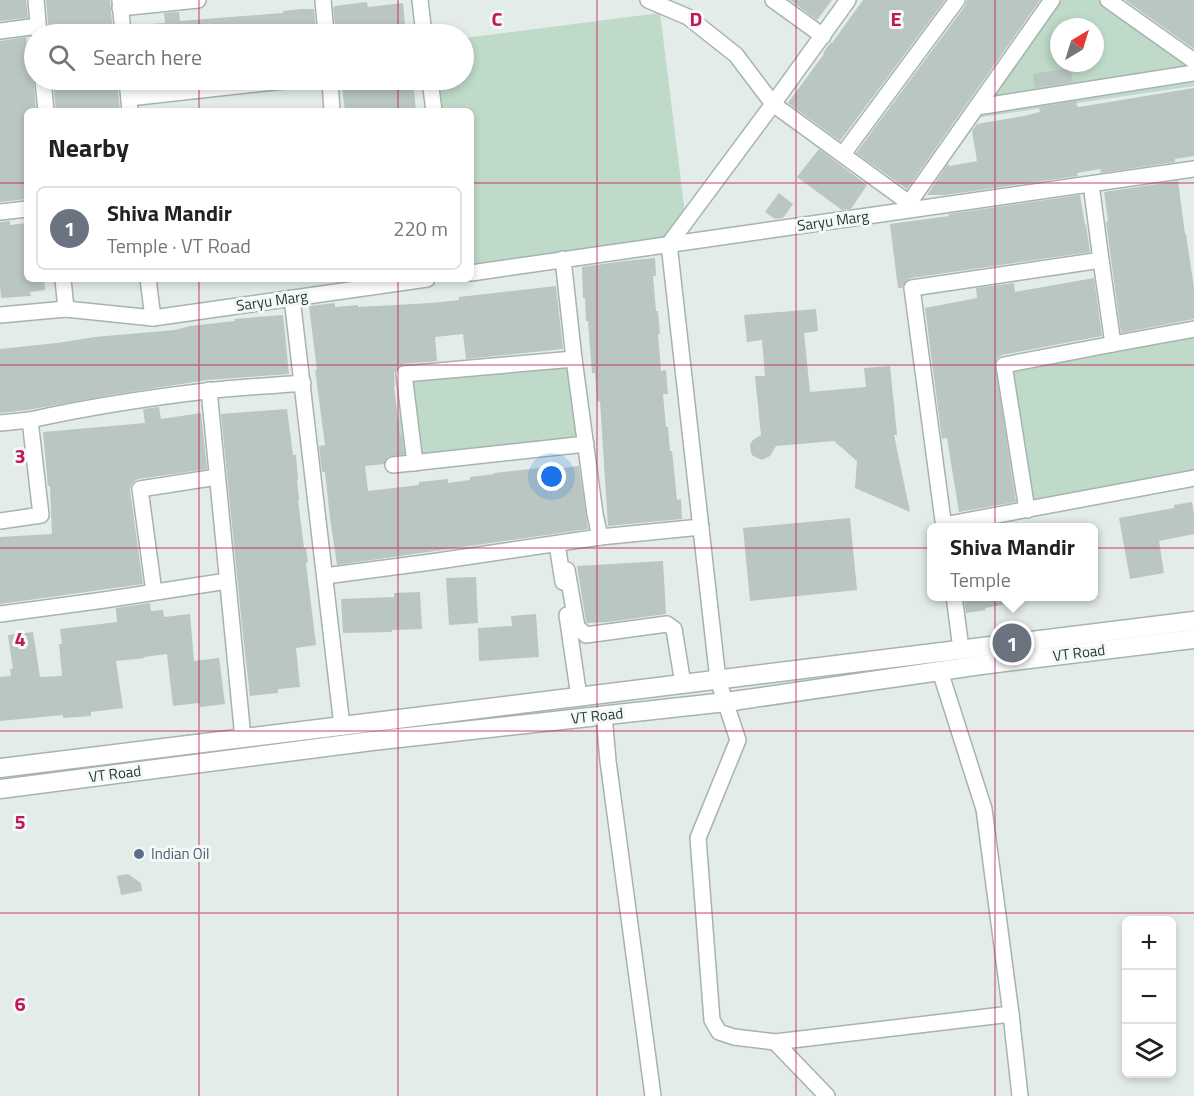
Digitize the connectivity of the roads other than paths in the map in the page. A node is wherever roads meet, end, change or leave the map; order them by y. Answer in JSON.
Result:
{"nodes":[{"id":1,"x":36,"y":0,"type":"edge"},
{"id":2,"x":198,"y":0,"type":"edge"},
{"id":3,"x":323,"y":0,"type":"edge"},
{"id":4,"x":420,"y":0,"type":"edge"},
{"id":5,"x":648,"y":0,"type":"edge"},
{"id":6,"x":773,"y":0,"type":"edge"},
{"id":7,"x":849,"y":0,"type":"edge"},
{"id":8,"x":957,"y":0,"type":"edge"},
{"id":9,"x":1052,"y":0,"type":"edge"},
{"id":10,"x":1108,"y":0,"type":"edge"},
{"id":11,"x":120,"y":4,"type":"edge"},
{"id":12,"x":38,"y":24,"type":"edge"},
{"id":13,"x":122,"y":24,"type":"edge"},
{"id":14,"x":325,"y":24,"type":"edge"},
{"id":15,"x":423,"y":24,"type":"edge"},
{"id":16,"x":24,"y":30,"type":"edge"},
{"id":17,"x":0,"y":31,"type":"edge"},
{"id":18,"x":823,"y":36,"type":"junction"},
{"id":19,"x":1194,"y":61,"type":"edge"},
{"id":20,"x":1194,"y":73,"type":"edge"},
{"id":21,"x":44,"y":90,"type":"edge"},
{"id":22,"x":128,"y":90,"type":"edge"},
{"id":23,"x":227,"y":90,"type":"edge"},
{"id":24,"x":331,"y":90,"type":"edge"},
{"id":25,"x":431,"y":90,"type":"edge"},
{"id":26,"x":773,"y":104,"type":"junction"},
{"id":27,"x":129,"y":105,"type":"edge"},
{"id":28,"x":977,"y":107,"type":"junction"},
{"id":29,"x":46,"y":108,"type":"edge"},
{"id":30,"x":332,"y":108,"type":"edge"},
{"id":31,"x":434,"y":108,"type":"edge"},
{"id":32,"x":843,"y":154,"type":"junction"},
{"id":33,"x":1194,"y":169,"type":"edge"},
{"id":34,"x":1092,"y":184,"type":"junction"},
{"id":35,"x":912,"y":206,"type":"junction"},
{"id":36,"x":24,"y":208,"type":"edge"},
{"id":37,"x":0,"y":212,"type":"edge"},
{"id":38,"x":669,"y":244,"type":"junction"},
{"id":39,"x":563,"y":260,"type":"junction"},
{"id":40,"x":1101,"y":260,"type":"junction"},
{"id":41,"x":474,"y":273,"type":"edge"},
{"id":42,"x":63,"y":282,"type":"edge"},
{"id":43,"x":148,"y":282,"type":"edge"},
{"id":44,"x":381,"y":282,"type":"edge"},
{"id":45,"x":350,"y":284,"type":"edge"},
{"id":46,"x":292,"y":298,"type":"junction"},
{"id":47,"x":66,"y":309,"type":"junction"},
{"id":48,"x":0,"y":315,"type":"edge"},
{"id":49,"x":153,"y":318,"type":"junction"},
{"id":50,"x":1194,"y":329,"type":"edge"},
{"id":51,"x":1113,"y":344,"type":"junction"},
{"id":52,"x":574,"y":359,"type":"junction"},
{"id":53,"x":303,"y":383,"type":"junction"},
{"id":54,"x":209,"y":390,"type":"junction"},
{"id":55,"x":30,"y":420,"type":"junction"},
{"id":56,"x":0,"y":423,"type":"edge"},
{"id":57,"x":586,"y":444,"type":"junction"},
{"id":58,"x":416,"y":463,"type":"junction"},
{"id":59,"x":393,"y":465,"type":"dead end"},
{"id":60,"x":217,"y":477,"type":"junction"},
{"id":61,"x":1194,"y":478,"type":"edge"},
{"id":62,"x":1027,"y":510,"type":"junction"},
{"id":63,"x":0,"y":521,"type":"edge"},
{"id":64,"x":944,"y":523,"type":"edge"},
{"id":65,"x":960,"y":523,"type":"edge"},
{"id":66,"x":701,"y":527,"type":"junction"},
{"id":67,"x":600,"y":537,"type":"junction"},
{"id":68,"x":557,"y":544,"type":"junction"},
{"id":69,"x":567,"y":570,"type":"dead end"},
{"id":70,"x":325,"y":576,"type":"junction"},
{"id":71,"x":226,"y":581,"type":"junction"},
{"id":72,"x":154,"y":592,"type":"junction"},
{"id":73,"x":955,"y":601,"type":"edge"},
{"id":74,"x":0,"y":614,"type":"edge"},
{"id":75,"x":1194,"y":621,"type":"edge"},
{"id":76,"x":1194,"y":639,"type":"edge"},
{"id":77,"x":961,"y":650,"type":"junction"},
{"id":78,"x":940,"y":671,"type":"junction"},
{"id":79,"x":718,"y":680,"type":"junction"},
{"id":80,"x":683,"y":684,"type":"junction"},
{"id":81,"x":579,"y":697,"type":"junction"},
{"id":82,"x":726,"y":702,"type":"junction"},
{"id":83,"x":604,"y":715,"type":"junction"},
{"id":84,"x":342,"y":726,"type":"junction"},
{"id":85,"x":243,"y":738,"type":"junction"},
{"id":86,"x":134,"y":752,"type":"junction"},
{"id":87,"x":0,"y":768,"type":"edge"},
{"id":88,"x":135,"y":772,"type":"junction"},
{"id":89,"x":0,"y":789,"type":"edge"},
{"id":90,"x":1011,"y":1014,"type":"junction"},
{"id":91,"x":776,"y":1042,"type":"junction"},
{"id":92,"x":653,"y":1096,"type":"edge"},
{"id":93,"x":827,"y":1096,"type":"edge"},
{"id":94,"x":1020,"y":1096,"type":"edge"}],
"edges":[{"from":1,"to":12,"type":"street"},
{"from":2,"to":11,"type":"street"},
{"from":3,"to":14,"type":"street"},
{"from":4,"to":15,"type":"street"},
{"from":5,"to":26,"type":"street"},
{"from":6,"to":18,"type":"street"},
{"from":7,"to":18,"type":"street"},
{"from":8,"to":32,"type":"street"},
{"from":9,"to":28,"type":"street"},
{"from":10,"to":19,"type":"street"},
{"from":11,"to":13,"type":"street"},
{"from":16,"to":17,"type":"street"},
{"from":18,"to":26,"type":"street"},
{"from":20,"to":28,"type":"street"},
{"from":21,"to":29,"type":"street"},
{"from":22,"to":27,"type":"street"},
{"from":23,"to":27,"type":"street"},
{"from":24,"to":30,"type":"street"},
{"from":25,"to":31,"type":"street"},
{"from":26,"to":32,"type":"street"},
{"from":26,"to":38,"type":"street"},
{"from":28,"to":35,"type":"street"},
{"from":32,"to":35,"type":"street"},
{"from":33,"to":34,"type":"street","name":"Saryu Marg"},
{"from":34,"to":35,"type":"street","name":"Saryu Marg"},
{"from":34,"to":40,"type":"street"},
{"from":35,"to":38,"type":"street","name":"Saryu Marg"},
{"from":36,"to":37,"type":"street"},
{"from":38,"to":39,"type":"street","name":"Saryu Marg"},
{"from":38,"to":66,"type":"street"},
{"from":39,"to":41,"type":"street","name":"Saryu Marg"},
{"from":39,"to":52,"type":"street"},
{"from":40,"to":51,"type":"street"},
{"from":40,"to":64,"type":"street"},
{"from":42,"to":47,"type":"street"},
{"from":43,"to":49,"type":"street"},
{"from":44,"to":45,"type":"street","name":"Saryu Marg"},
{"from":45,"to":46,"type":"street","name":"Saryu Marg"},
{"from":46,"to":49,"type":"street","name":"Saryu Marg"},
{"from":46,"to":53,"type":"street"},
{"from":47,"to":48,"type":"street","name":"Saryu Marg"},
{"from":47,"to":49,"type":"street","name":"Saryu Marg"},
{"from":50,"to":51,"type":"street"},
{"from":51,"to":62,"type":"street"},
{"from":52,"to":57,"type":"street"},
{"from":52,"to":58,"type":"street"},
{"from":53,"to":54,"type":"street"},
{"from":53,"to":70,"type":"street"},
{"from":54,"to":55,"type":"street"},
{"from":54,"to":60,"type":"street"},
{"from":55,"to":56,"type":"street"},
{"from":55,"to":63,"type":"street"},
{"from":57,"to":58,"type":"street"},
{"from":57,"to":67,"type":"street"},
{"from":58,"to":59,"type":"street"},
{"from":60,"to":71,"type":"street"},
{"from":60,"to":72,"type":"street"},
{"from":61,"to":62,"type":"street"},
{"from":62,"to":65,"type":"street"},
{"from":66,"to":67,"type":"street"},
{"from":66,"to":79,"type":"street"},
{"from":67,"to":68,"type":"street"},
{"from":68,"to":70,"type":"street"},
{"from":68,"to":81,"type":"street"},
{"from":69,"to":80,"type":"street"},
{"from":70,"to":84,"type":"street"},
{"from":71,"to":72,"type":"street"},
{"from":71,"to":85,"type":"street"},
{"from":72,"to":74,"type":"street"},
{"from":73,"to":77,"type":"street"},
{"from":75,"to":77,"type":"street","name":"VT Road"},
{"from":76,"to":78,"type":"street","name":"VT Road"},
{"from":77,"to":79,"type":"street","name":"VT Road"},
{"from":78,"to":82,"type":"street","name":"VT Road"},
{"from":78,"to":90,"type":"street"},
{"from":79,"to":80,"type":"street","name":"VT Road"},
{"from":79,"to":82,"type":"street"},
{"from":80,"to":81,"type":"street","name":"VT Road"},
{"from":81,"to":84,"type":"street","name":"VT Road"},
{"from":82,"to":83,"type":"street","name":"VT Road"},
{"from":82,"to":91,"type":"street"},
{"from":83,"to":88,"type":"street","name":"VT Road"},
{"from":83,"to":92,"type":"street"},
{"from":84,"to":85,"type":"street","name":"VT Road"},
{"from":85,"to":86,"type":"street","name":"VT Road"},
{"from":86,"to":87,"type":"street","name":"VT Road"},
{"from":86,"to":88,"type":"street"},
{"from":88,"to":89,"type":"street","name":"VT Road"},
{"from":90,"to":91,"type":"street"},
{"from":90,"to":94,"type":"street"},
{"from":91,"to":93,"type":"street"}]}
